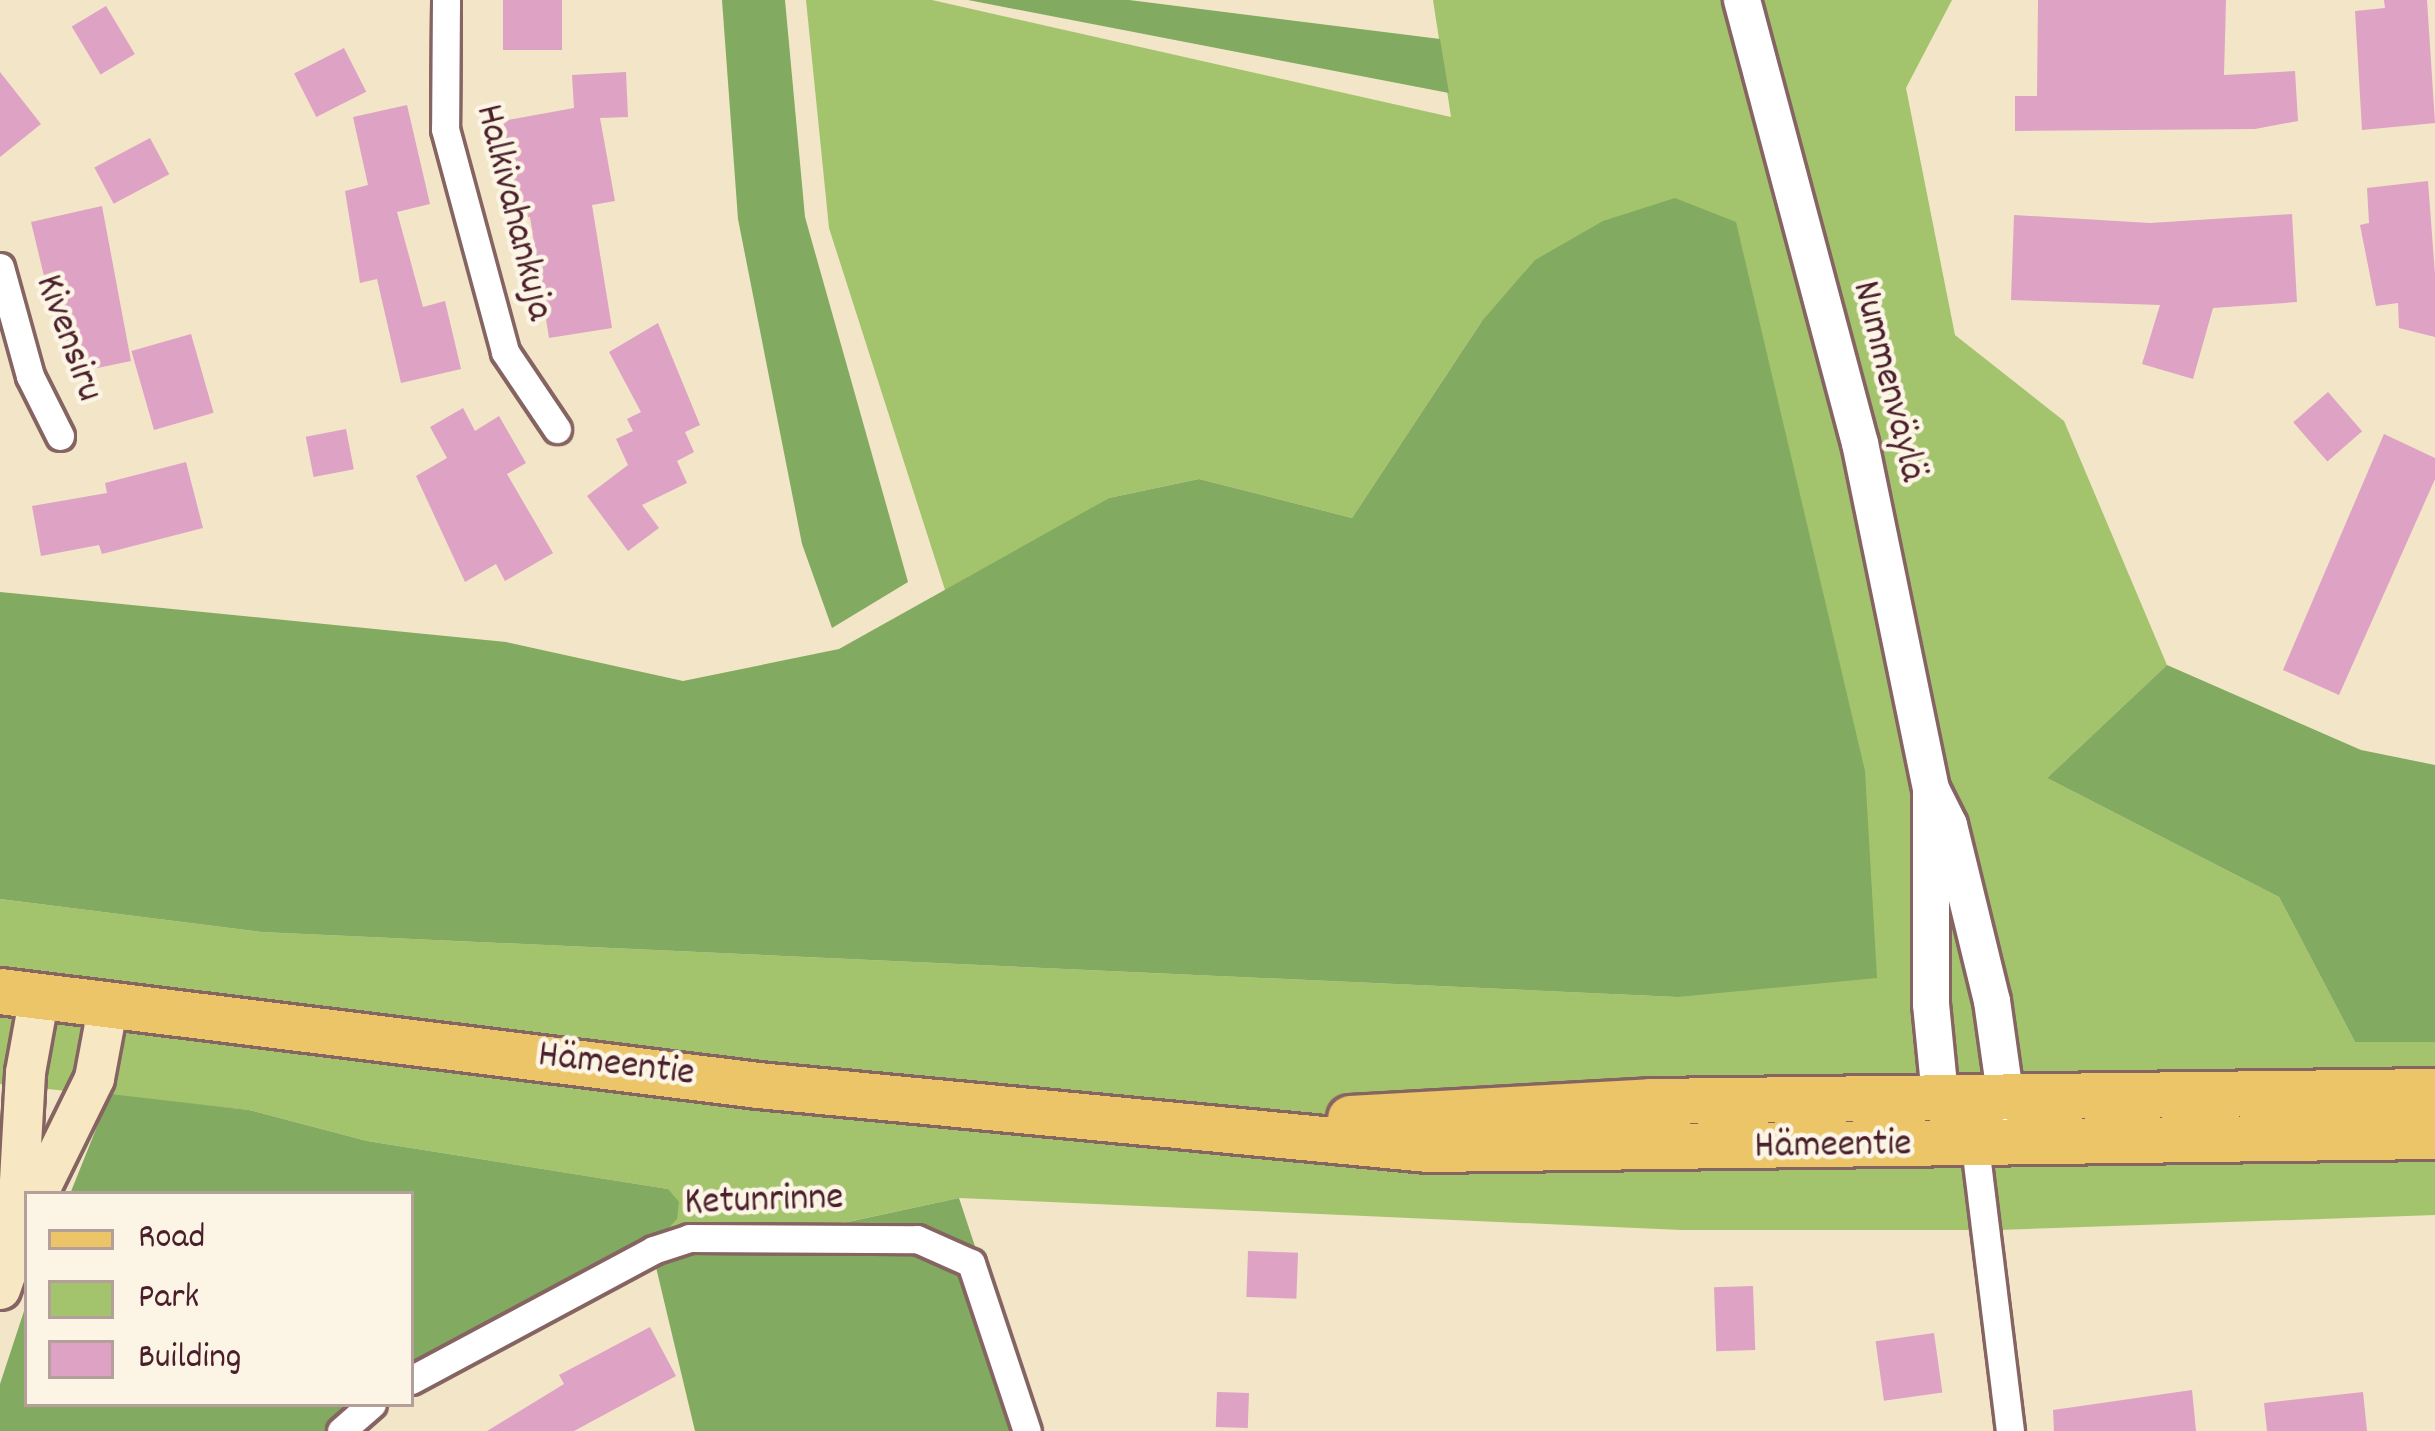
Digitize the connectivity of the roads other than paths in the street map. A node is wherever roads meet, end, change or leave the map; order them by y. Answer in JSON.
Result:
{"nodes":[{"id":1,"x":446,"y":0,"type":"edge"},
{"id":2,"x":1742,"y":0,"type":"edge"},
{"id":3,"x":0,"y":267,"type":"edge"},
{"id":4,"x":557,"y":429,"type":"dead end"},
{"id":5,"x":60,"y":436,"type":"dead end"},
{"id":6,"x":1931,"y":789,"type":"junction"},
{"id":7,"x":20,"y":993,"type":"edge"},
{"id":8,"x":108,"y":1003,"type":"junction"},
{"id":9,"x":2435,"y":1091,"type":"edge"},
{"id":10,"x":2005,"y":1094,"type":"junction"},
{"id":11,"x":1940,"y":1096,"type":"junction"},
{"id":12,"x":1233,"y":1125,"type":"junction"},
{"id":13,"x":2435,"y":1136,"type":"edge"},
{"id":14,"x":1976,"y":1146,"type":"junction"},
{"id":15,"x":38,"y":1191,"type":"edge"},
{"id":16,"x":21,"y":1223,"type":"edge"},
{"id":17,"x":0,"y":1289,"type":"edge"},
{"id":18,"x":414,"y":1378,"type":"edge"},
{"id":19,"x":369,"y":1407,"type":"edge"},
{"id":20,"x":341,"y":1431,"type":"edge"},
{"id":21,"x":1027,"y":1431,"type":"edge"},
{"id":22,"x":2010,"y":1431,"type":"edge"}],
"edges":[{"from":1,"to":4,"type":"street","name":"Halkivahankuja"},
{"from":2,"to":6,"type":"street","name":"Nummenväylä"},
{"from":3,"to":5,"type":"street","name":"Kivensiru"},
{"from":6,"to":10,"type":"street","name":"Nummenväylä"},
{"from":6,"to":11,"type":"street","name":"Nummenväylä"},
{"from":7,"to":8,"type":"main road","name":"Hämeentie"},
{"from":7,"to":16,"type":"main road"},
{"from":8,"to":12,"type":"main road","name":"Hämeentie"},
{"from":8,"to":15,"type":"main road"},
{"from":9,"to":10,"type":"main road","name":"Hämeentie"},
{"from":10,"to":11,"type":"main road","name":"Hämeentie"},
{"from":10,"to":14,"type":"street"},
{"from":11,"to":12,"type":"main road","name":"Hämeentie"},
{"from":11,"to":14,"type":"street","name":"Nummenväylä"},
{"from":12,"to":14,"type":"main road","name":"Hämeentie"},
{"from":13,"to":14,"type":"main road","name":"Hämeentie"},
{"from":14,"to":22,"type":"street"},
{"from":16,"to":17,"type":"main road"},
{"from":18,"to":21,"type":"street","name":"Ketunrinne"},
{"from":19,"to":20,"type":"street"}]}
